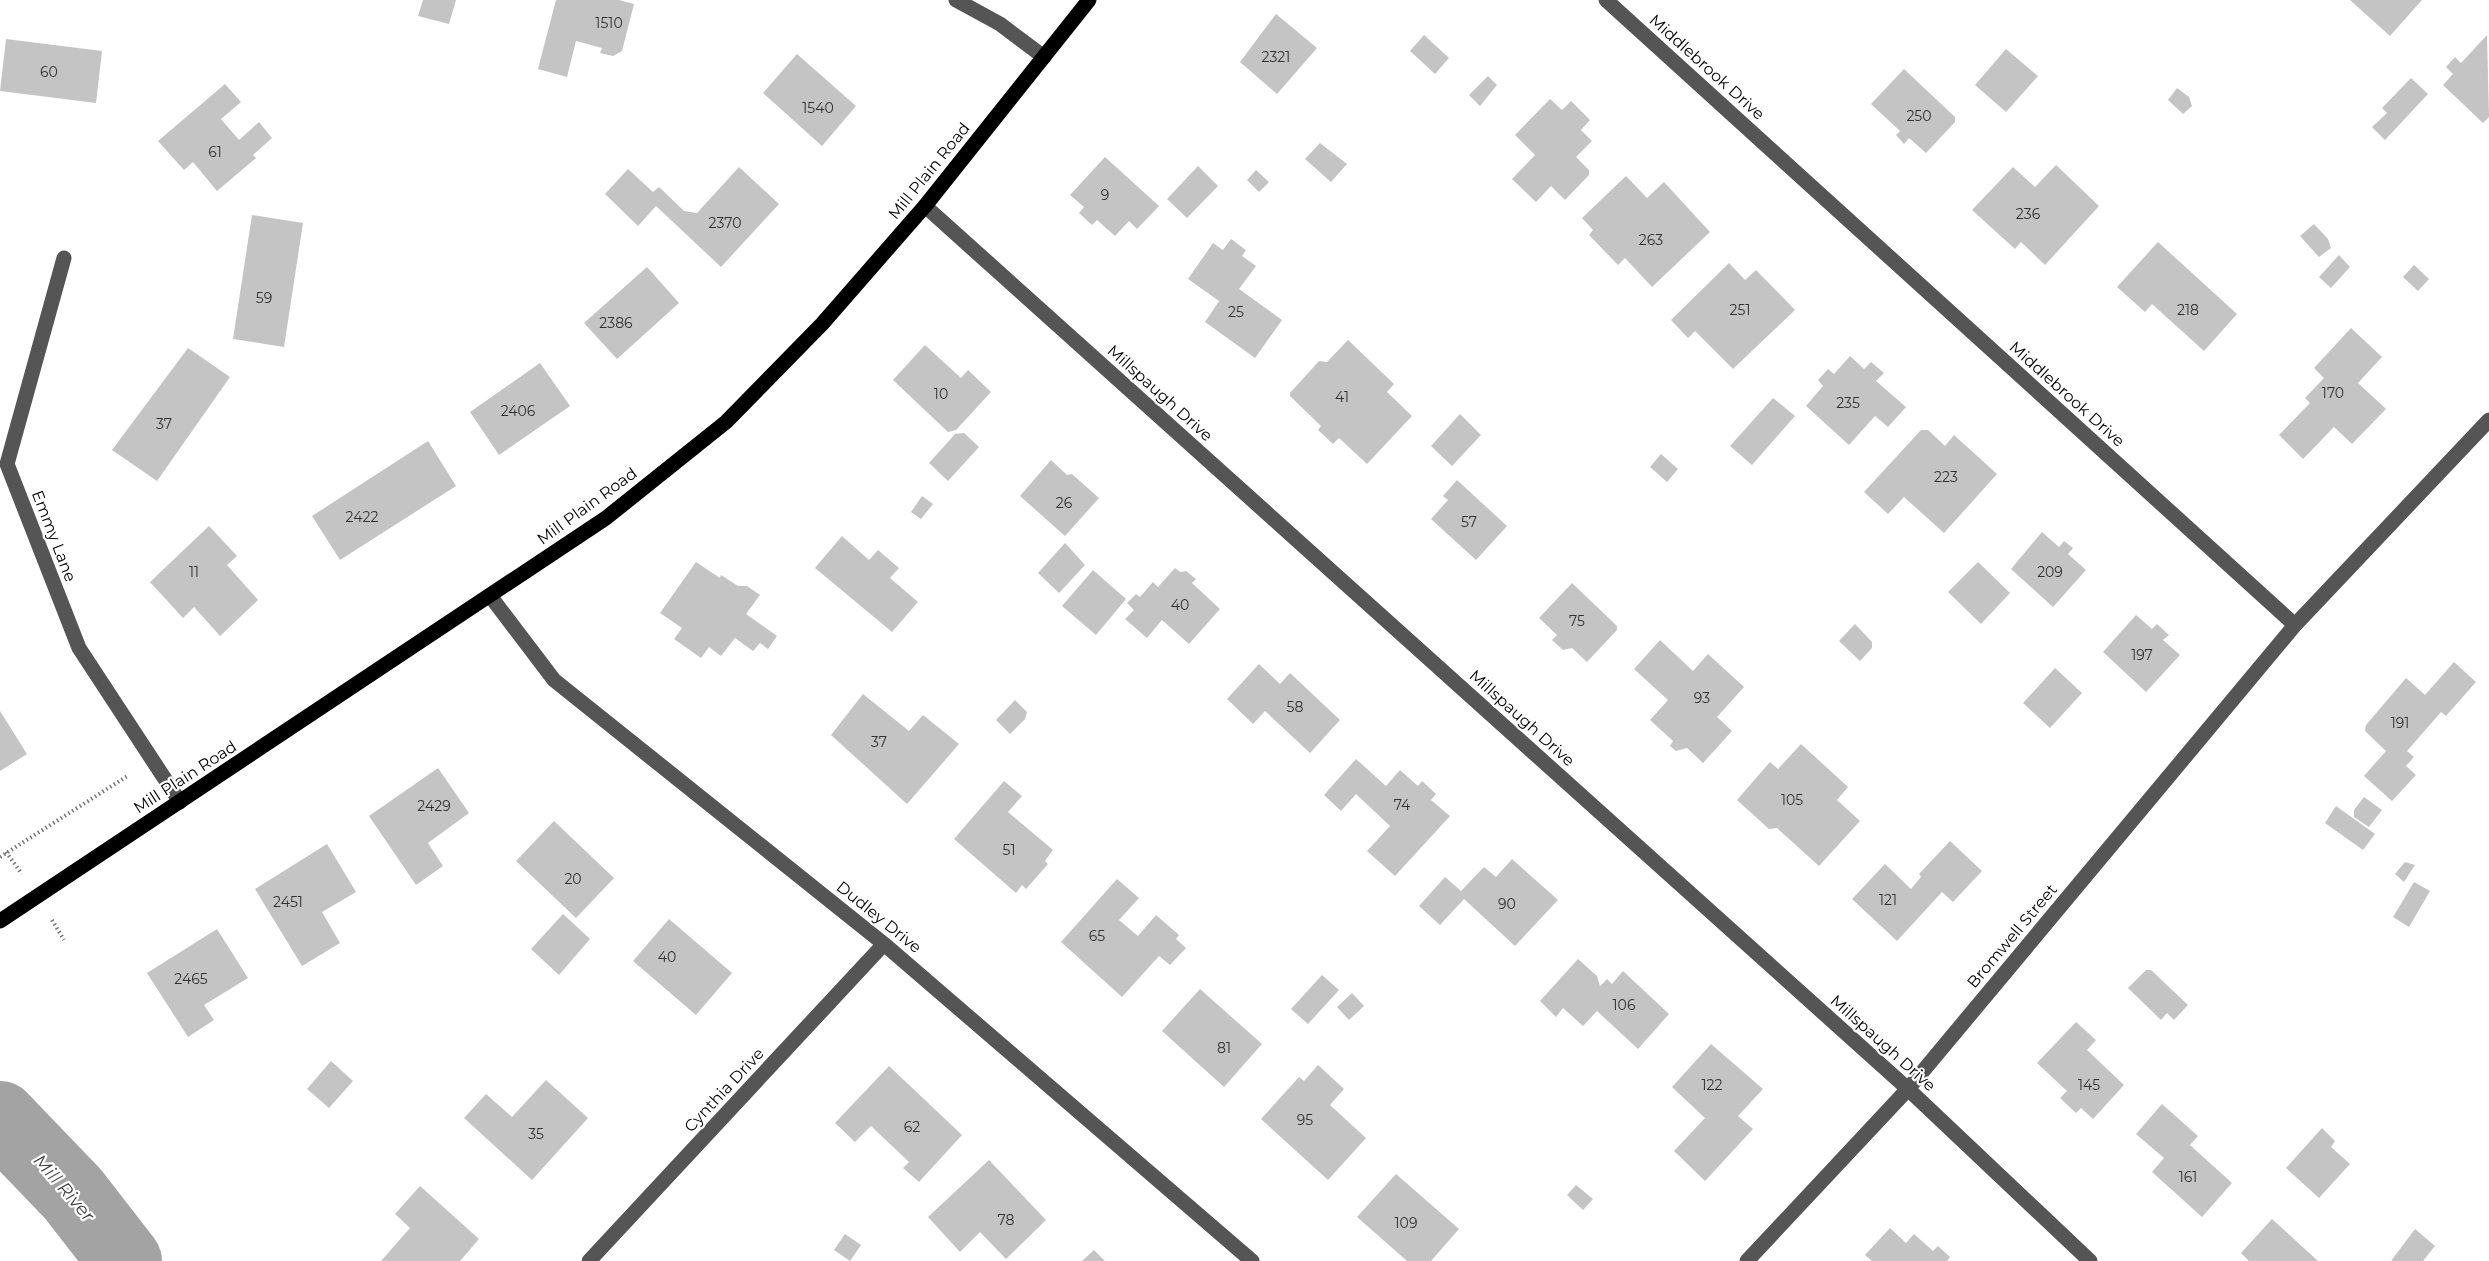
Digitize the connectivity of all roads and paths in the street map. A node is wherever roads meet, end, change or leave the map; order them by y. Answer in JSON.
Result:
{"nodes":[{"id":1,"x":956,"y":0,"type":"edge"},
{"id":2,"x":1089,"y":0,"type":"edge"},
{"id":3,"x":1606,"y":0,"type":"edge"},
{"id":4,"x":1044,"y":57,"type":"junction"},
{"id":5,"x":925,"y":206,"type":"junction"},
{"id":6,"x":64,"y":258,"type":"dead end"},
{"id":7,"x":2489,"y":420,"type":"edge"},
{"id":8,"x":491,"y":597,"type":"junction"},
{"id":9,"x":2295,"y":625,"type":"junction"},
{"id":10,"x":152,"y":759,"type":"junction"},
{"id":11,"x":180,"y":802,"type":"junction"},
{"id":12,"x":0,"y":857,"type":"edge"},
{"id":13,"x":0,"y":921,"type":"edge"},
{"id":14,"x":884,"y":944,"type":"junction"},
{"id":15,"x":1908,"y":1089,"type":"junction"},
{"id":16,"x":589,"y":1261,"type":"edge"},
{"id":17,"x":1252,"y":1261,"type":"edge"},
{"id":18,"x":1747,"y":1261,"type":"edge"},
{"id":19,"x":2090,"y":1261,"type":"edge"}],
"edges":[{"from":1,"to":4,"type":"street"},
{"from":2,"to":4,"type":"main road","name":"Mill Plain Road"},
{"from":3,"to":9,"type":"street","name":"Middlebrook Drive"},
{"from":4,"to":5,"type":"main road","name":"Mill Plain Road"},
{"from":5,"to":8,"type":"main road","name":"Mill Plain Road"},
{"from":5,"to":15,"type":"street","name":"Millspaugh Drive"},
{"from":6,"to":10,"type":"street","name":"Emmy Lane"},
{"from":7,"to":9,"type":"street"},
{"from":8,"to":11,"type":"main road","name":"Mill Plain Road"},
{"from":8,"to":14,"type":"street","name":"Dudley Drive"},
{"from":9,"to":15,"type":"street","name":"Bromwell Street"},
{"from":10,"to":11,"type":"street","name":"Emmy Lane"},
{"from":10,"to":12,"type":"path"},
{"from":11,"to":13,"type":"main road","name":"Mill Plain Road"},
{"from":14,"to":16,"type":"street","name":"Cynthia Drive"},
{"from":14,"to":17,"type":"street","name":"Dudley Drive"},
{"from":15,"to":18,"type":"street","name":"Bromwell Street"},
{"from":15,"to":19,"type":"street","name":"Millspaugh Drive"}]}
